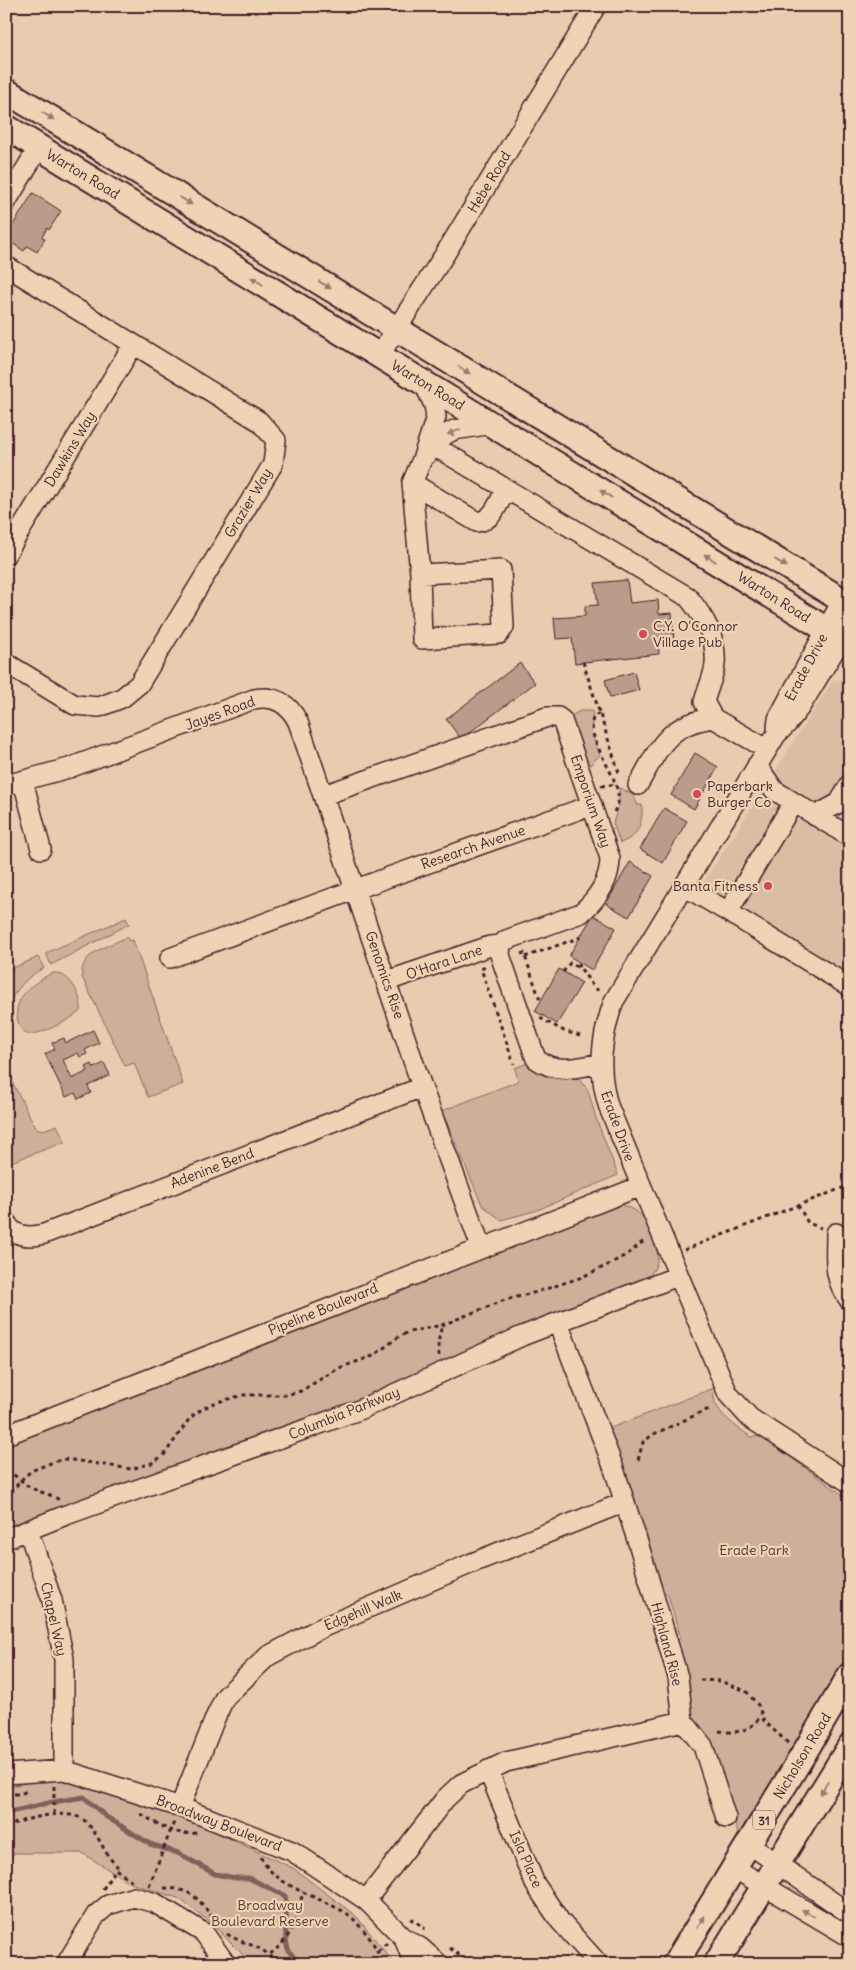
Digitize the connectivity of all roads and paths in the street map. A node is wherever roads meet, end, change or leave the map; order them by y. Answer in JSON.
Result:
{"nodes":[{"id":1,"x":596,"y":6,"type":"edge"},
{"id":2,"x":6,"y":90,"type":"edge"},
{"id":3,"x":6,"y":127,"type":"edge"},
{"id":4,"x":39,"y":147,"type":"junction"},
{"id":5,"x":6,"y":202,"type":"edge"},
{"id":6,"x":6,"y":266,"type":"edge"},
{"id":7,"x":396,"y":327,"type":"junction"},
{"id":8,"x":133,"y":345,"type":"junction"},
{"id":9,"x":379,"y":356,"type":"junction"},
{"id":10,"x":423,"y":382,"type":"junction"},
{"id":11,"x":493,"y":424,"type":"junction"},
{"id":12,"x":429,"y":452,"type":"junction"},
{"id":13,"x":412,"y":483,"type":"junction"},
{"id":14,"x":506,"y":489,"type":"junction"},
{"id":15,"x":6,"y":554,"type":"edge"},
{"id":16,"x":420,"y":574,"type":"junction"},
{"id":17,"x":846,"y":603,"type":"edge"},
{"id":18,"x":841,"y":634,"type":"edge"},
{"id":19,"x":583,"y":662,"type":"dead end"},
{"id":20,"x":6,"y":663,"type":"edge"},
{"id":21,"x":599,"y":713,"type":"junction"},
{"id":22,"x":713,"y":718,"type":"junction"},
{"id":23,"x":767,"y":750,"type":"junction"},
{"id":24,"x":619,"y":773,"type":"dead end"},
{"id":25,"x":15,"y":783,"type":"edge"},
{"id":26,"x":615,"y":783,"type":"junction"},
{"id":27,"x":850,"y":784,"type":"edge"},
{"id":28,"x":629,"y":785,"type":"joint"},
{"id":29,"x":324,"y":795,"type":"junction"},
{"id":30,"x":594,"y":797,"type":"junction"},
{"id":31,"x":793,"y":803,"type":"junction"},
{"id":32,"x":844,"y":806,"type":"edge"},
{"id":33,"x":815,"y":816,"type":"junction"},
{"id":34,"x":609,"y":817,"type":"dead end"},
{"id":35,"x":850,"y":837,"type":"edge"},
{"id":36,"x":41,"y":849,"type":"dead end"},
{"id":37,"x":684,"y":886,"type":"junction"},
{"id":38,"x":355,"y":889,"type":"junction"},
{"id":39,"x":728,"y":912,"type":"junction"},
{"id":40,"x":580,"y":937,"type":"dead end"},
{"id":41,"x":501,"y":945,"type":"junction"},
{"id":42,"x":525,"y":957,"type":"dead end"},
{"id":43,"x":170,"y":958,"type":"dead end"},
{"id":44,"x":580,"y":963,"type":"dead end"},
{"id":45,"x":578,"y":967,"type":"junction"},
{"id":46,"x":563,"y":972,"type":"dead end"},
{"id":47,"x":387,"y":981,"type":"junction"},
{"id":48,"x":850,"y":987,"type":"edge"},
{"id":49,"x":603,"y":992,"type":"dead end"},
{"id":50,"x":538,"y":1013,"type":"dead end"},
{"id":51,"x":580,"y":1036,"type":"dead end"},
{"id":52,"x":601,"y":1064,"type":"junction"},
{"id":53,"x":422,"y":1087,"type":"junction"},
{"id":54,"x":850,"y":1185,"type":"edge"},
{"id":55,"x":641,"y":1186,"type":"junction"},
{"id":56,"x":798,"y":1205,"type":"junction"},
{"id":57,"x":6,"y":1222,"type":"edge"},
{"id":58,"x":836,"y":1232,"type":"joint"},
{"id":59,"x":652,"y":1240,"type":"dead end"},
{"id":60,"x":481,"y":1247,"type":"junction"},
{"id":61,"x":670,"y":1256,"type":"junction"},
{"id":62,"x":678,"y":1276,"type":"junction"},
{"id":63,"x":850,"y":1301,"type":"edge"},
{"id":64,"x":558,"y":1323,"type":"junction"},
{"id":65,"x":442,"y":1324,"type":"junction"},
{"id":66,"x":442,"y":1364,"type":"dead end"},
{"id":67,"x":709,"y":1409,"type":"dead end"},
{"id":68,"x":6,"y":1435,"type":"edge"},
{"id":69,"x":638,"y":1460,"type":"dead end"},
{"id":70,"x":6,"y":1472,"type":"edge"},
{"id":71,"x":21,"y":1480,"type":"junction"},
{"id":72,"x":850,"y":1483,"type":"edge"},
{"id":73,"x":6,"y":1500,"type":"edge"},
{"id":74,"x":625,"y":1502,"type":"junction"},
{"id":75,"x":62,"y":1503,"type":"dead end"},
{"id":76,"x":28,"y":1530,"type":"junction"},
{"id":77,"x":6,"y":1538,"type":"edge"},
{"id":78,"x":850,"y":1675,"type":"edge"},
{"id":79,"x":700,"y":1680,"type":"dead end"},
{"id":80,"x":761,"y":1715,"type":"junction"},
{"id":81,"x":683,"y":1721,"type":"junction"},
{"id":82,"x":719,"y":1732,"type":"dead end"},
{"id":83,"x":850,"y":1746,"type":"edge"},
{"id":84,"x":792,"y":1747,"type":"dead end"},
{"id":85,"x":488,"y":1770,"type":"junction"},
{"id":86,"x":6,"y":1774,"type":"edge"},
{"id":87,"x":63,"y":1777,"type":"junction"},
{"id":88,"x":46,"y":1785,"type":"dead end"},
{"id":89,"x":34,"y":1789,"type":"dead end"},
{"id":90,"x":54,"y":1789,"type":"dead end"},
{"id":91,"x":6,"y":1794,"type":"edge"},
{"id":92,"x":180,"y":1807,"type":"junction"},
{"id":93,"x":139,"y":1813,"type":"dead end"},
{"id":94,"x":54,"y":1814,"type":"junction"},
{"id":95,"x":726,"y":1818,"type":"dead end"},
{"id":96,"x":6,"y":1828,"type":"edge"},
{"id":97,"x":201,"y":1832,"type":"dead end"},
{"id":98,"x":170,"y":1833,"type":"dead end"},
{"id":99,"x":750,"y":1844,"type":"junction"},
{"id":100,"x":258,"y":1851,"type":"dead end"},
{"id":101,"x":778,"y":1864,"type":"junction"},
{"id":102,"x":734,"y":1868,"type":"junction"},
{"id":103,"x":764,"y":1886,"type":"junction"},
{"id":104,"x":143,"y":1888,"type":"junction"},
{"id":105,"x":302,"y":1891,"type":"junction"},
{"id":106,"x":366,"y":1900,"type":"junction"},
{"id":107,"x":850,"y":1914,"type":"edge"},
{"id":108,"x":215,"y":1921,"type":"dead end"},
{"id":109,"x":220,"y":1928,"type":"dead end"},
{"id":110,"x":850,"y":1937,"type":"edge"},
{"id":111,"x":396,"y":1940,"type":"junction"},
{"id":112,"x":378,"y":1951,"type":"junction"},
{"id":113,"x":270,"y":1954,"type":"junction"},
{"id":114,"x":597,"y":1962,"type":"dead end"},
{"id":115,"x":66,"y":1964,"type":"edge"},
{"id":116,"x":226,"y":1964,"type":"edge"},
{"id":117,"x":276,"y":1964,"type":"edge"},
{"id":118,"x":381,"y":1964,"type":"edge"},
{"id":119,"x":416,"y":1964,"type":"edge"},
{"id":120,"x":439,"y":1964,"type":"edge"},
{"id":121,"x":675,"y":1964,"type":"edge"},
{"id":122,"x":716,"y":1964,"type":"edge"}],
"edges":[{"from":1,"to":7,"type":"street","name":"Hebe Road"},
{"from":2,"to":7,"type":"main road","one_way":true},
{"from":3,"to":4,"type":"main road","name":"Warton Road"},
{"from":4,"to":5,"type":"street"},
{"from":9,"to":4,"type":"main road","name":"Warton Road","one_way":true},
{"from":6,"to":8,"type":"street","name":"Grazier Way"},
{"from":7,"to":9,"type":"street","name":"Hebe Road"},
{"from":7,"to":17,"type":"main road","one_way":true},
{"from":8,"to":15,"type":"street","name":"Dawkins Way"},
{"from":8,"to":20,"type":"street","name":"Grazier Way"},
{"from":9,"to":10,"type":"main road","name":"Warton Road"},
{"from":10,"to":11,"type":"main road","name":"Warton Road"},
{"from":10,"to":12,"type":"street"},
{"from":11,"to":12,"type":"street","one_way":true},
{"from":18,"to":11,"type":"main road","name":"Warton Road","one_way":true},
{"from":12,"to":13,"type":"street"},
{"from":12,"to":14,"type":"street"},
{"from":13,"to":14,"type":"street"},
{"from":13,"to":16,"type":"street"},
{"from":14,"to":22,"type":"street"},
{"from":16,"to":16,"type":"street"},
{"from":17,"to":18,"type":"street","name":"Erade Drive"},
{"from":18,"to":23,"type":"street","name":"Erade Drive"},
{"from":19,"to":21,"type":"path"},
{"from":21,"to":24,"type":"path"},
{"from":21,"to":26,"type":"path"},
{"from":22,"to":23,"type":"street"},
{"from":22,"to":28,"type":"street"},
{"from":23,"to":31,"type":"street"},
{"from":23,"to":37,"type":"street","name":"Erade Drive"},
{"from":25,"to":29,"type":"street","name":"Jayes Road"},
{"from":25,"to":36,"type":"street","name":"Jayes Road"},
{"from":26,"to":28,"type":"path"},
{"from":26,"to":30,"type":"path"},
{"from":26,"to":34,"type":"path"},
{"from":27,"to":32,"type":"street"},
{"from":29,"to":30,"type":"street","name":"Emporium Way"},
{"from":29,"to":38,"type":"street","name":"Jayes Road"},
{"from":30,"to":38,"type":"street","name":"Research Avenue"},
{"from":30,"to":41,"type":"street","name":"Emporium Way"},
{"from":31,"to":33,"type":"street"},
{"from":31,"to":39,"type":"street"},
{"from":32,"to":33,"type":"street"},
{"from":33,"to":35,"type":"street"},
{"from":37,"to":39,"type":"street"},
{"from":37,"to":52,"type":"street","name":"Erade Drive"},
{"from":38,"to":43,"type":"street"},
{"from":38,"to":47,"type":"street","name":"Genomics Rise"},
{"from":39,"to":48,"type":"street"},
{"from":40,"to":42,"type":"path"},
{"from":41,"to":47,"type":"street","name":"O'Hara Lane"},
{"from":41,"to":52,"type":"street"},
{"from":44,"to":45,"type":"path"},
{"from":45,"to":46,"type":"path"},
{"from":45,"to":49,"type":"path"},
{"from":47,"to":53,"type":"street","name":"Genomics Rise"},
{"from":50,"to":51,"type":"path"},
{"from":52,"to":55,"type":"street","name":"Erade Drive"},
{"from":53,"to":57,"type":"street","name":"Adenine Bend"},
{"from":53,"to":60,"type":"street","name":"Genomics Rise"},
{"from":54,"to":56,"type":"path"},
{"from":55,"to":60,"type":"street","name":"Pipeline Boulevard"},
{"from":55,"to":61,"type":"street","name":"Erade Drive"},
{"from":56,"to":58,"type":"path"},
{"from":56,"to":61,"type":"path"},
{"from":58,"to":63,"type":"street"},
{"from":59,"to":65,"type":"path"},
{"from":60,"to":68,"type":"street","name":"Pipeline Boulevard"},
{"from":61,"to":62,"type":"street","name":"Erade Drive"},
{"from":62,"to":64,"type":"street","name":"Columbia Parkway"},
{"from":62,"to":72,"type":"street","name":"Erade Drive"},
{"from":64,"to":74,"type":"street","name":"Highland Rise"},
{"from":64,"to":76,"type":"street","name":"Columbia Parkway"},
{"from":65,"to":66,"type":"path"},
{"from":65,"to":71,"type":"path"},
{"from":67,"to":69,"type":"path"},
{"from":70,"to":71,"type":"path"},
{"from":71,"to":73,"type":"path"},
{"from":71,"to":75,"type":"path"},
{"from":74,"to":81,"type":"street","name":"Highland Rise"},
{"from":74,"to":92,"type":"street","name":"Edgehill Walk"},
{"from":76,"to":77,"type":"street","name":"Columbia Parkway"},
{"from":76,"to":87,"type":"street","name":"Chapel Way"},
{"from":78,"to":99,"type":"main road","name":"Nicholson Road","number":"31"},
{"from":79,"to":80,"type":"path"},
{"from":80,"to":82,"type":"path"},
{"from":80,"to":84,"type":"path"},
{"from":81,"to":85,"type":"street"},
{"from":81,"to":95,"type":"street"},
{"from":83,"to":101,"type":"main road","number":"31","one_way":true},
{"from":85,"to":106,"type":"street"},
{"from":85,"to":114,"type":"street","name":"Isla Place"},
{"from":86,"to":87,"type":"street","name":"Broadway Boulevard"},
{"from":87,"to":88,"type":"path"},
{"from":87,"to":92,"type":"street","name":"Broadway Boulevard"},
{"from":89,"to":91,"type":"path"},
{"from":90,"to":94,"type":"path"},
{"from":92,"to":106,"type":"street","name":"Broadway Boulevard"},
{"from":93,"to":97,"type":"path"},
{"from":94,"to":96,"type":"path"},
{"from":94,"to":104,"type":"path"},
{"from":98,"to":104,"type":"path"},
{"from":99,"to":101,"type":"street"},
{"from":99,"to":102,"type":"main road","name":"Nicholson Road","number":"31"},
{"from":100,"to":105,"type":"path"},
{"from":101,"to":103,"type":"main road","number":"31"},
{"from":101,"to":107,"type":"street"},
{"from":102,"to":103,"type":"street"},
{"from":121,"to":102,"type":"main road","name":"Nicholson Road","number":"31","one_way":true},
{"from":110,"to":103,"type":"street","one_way":true},
{"from":103,"to":122,"type":"main road","number":"31"},
{"from":104,"to":108,"type":"path"},
{"from":104,"to":115,"type":"street"},
{"from":104,"to":116,"type":"street"},
{"from":105,"to":112,"type":"path"},
{"from":105,"to":113,"type":"path"},
{"from":106,"to":111,"type":"street","name":"Broadway Boulevard"},
{"from":109,"to":113,"type":"path"},
{"from":111,"to":112,"type":"path"},
{"from":111,"to":119,"type":"street","name":"Broadway Boulevard"},
{"from":111,"to":120,"type":"street","name":"Broadway Boulevard"},
{"from":112,"to":118,"type":"path"},
{"from":113,"to":117,"type":"path"}]}
